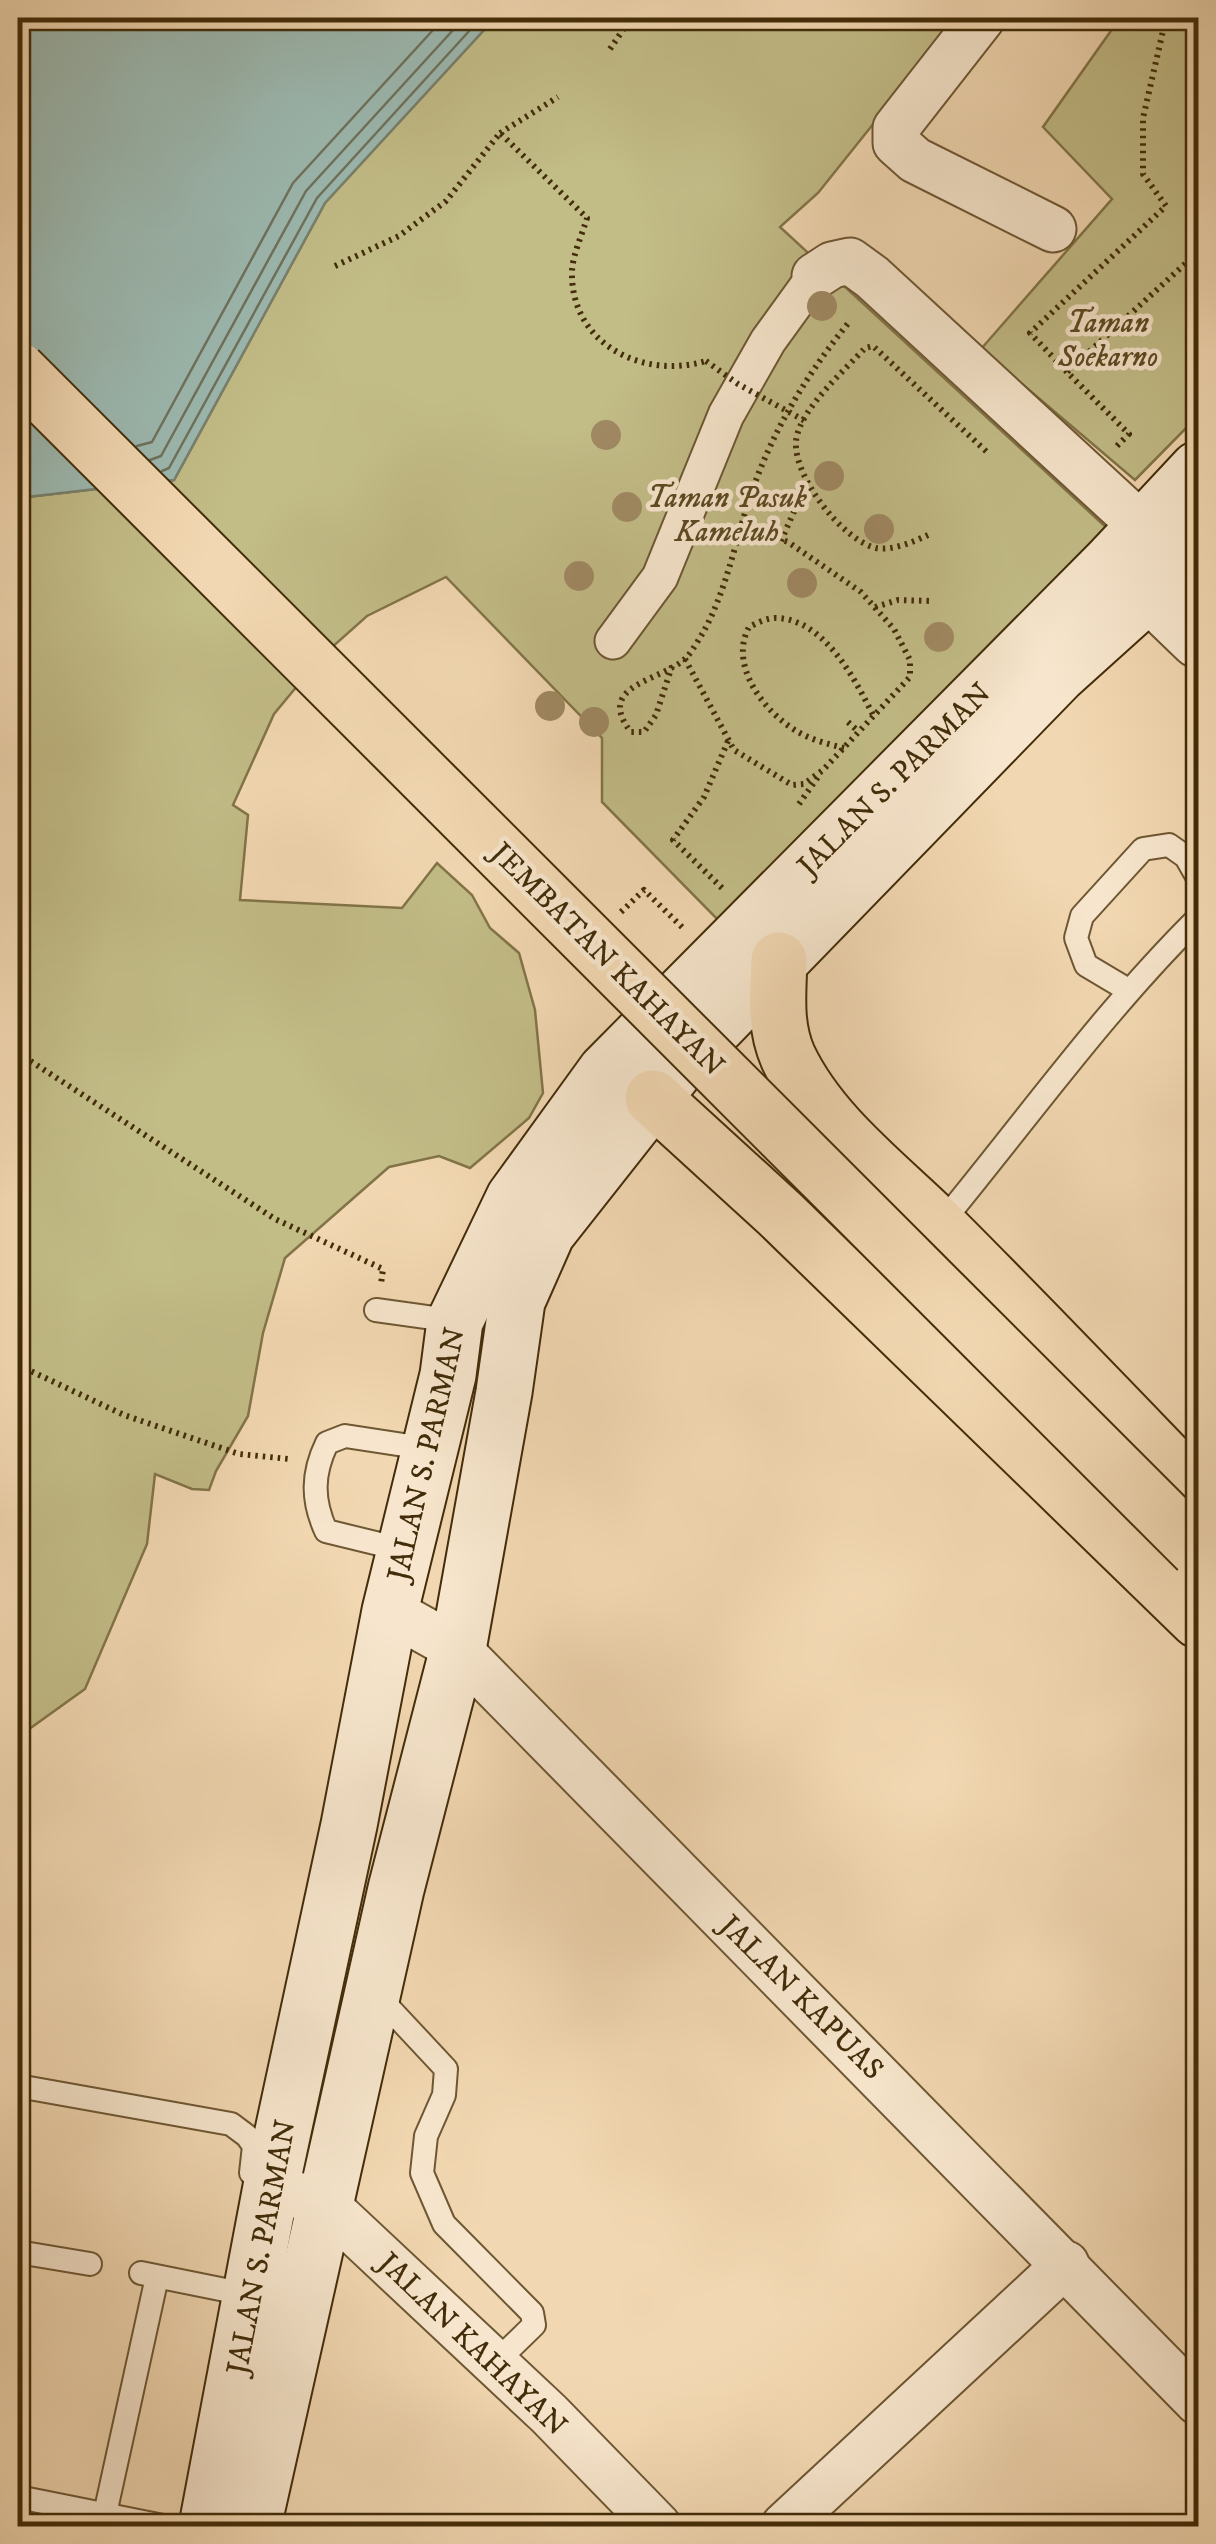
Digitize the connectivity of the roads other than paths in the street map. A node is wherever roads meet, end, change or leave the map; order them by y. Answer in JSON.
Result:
{"nodes":[{"id":1,"x":982,"y":18,"type":"edge"},
{"id":2,"x":1053,"y":229,"type":"dead end"},
{"id":3,"x":815,"y":276,"type":"joint"},
{"id":4,"x":18,"y":370,"type":"edge"},
{"id":5,"x":1167,"y":532,"type":"edge"},
{"id":6,"x":613,"y":640,"type":"dead end"},
{"id":7,"x":1198,"y":640,"type":"edge"},
{"id":8,"x":1198,"y":878,"type":"edge"},
{"id":9,"x":1198,"y":918,"type":"edge"},
{"id":10,"x":780,"y":960,"type":"junction"},
{"id":11,"x":1128,"y":990,"type":"junction"},
{"id":12,"x":652,"y":1098,"type":"junction"},
{"id":13,"x":876,"y":1167,"type":"junction"},
{"id":14,"x":780,"y":1214,"type":"junction"},
{"id":15,"x":941,"y":1229,"type":"junction"},
{"id":16,"x":376,"y":1310,"type":"road end"},
{"id":17,"x":455,"y":1321,"type":"junction"},
{"id":18,"x":430,"y":1449,"type":"junction"},
{"id":19,"x":1198,"y":1492,"type":"edge"},
{"id":20,"x":404,"y":1550,"type":"junction"},
{"id":21,"x":1198,"y":1550,"type":"edge"},
{"id":22,"x":390,"y":1611,"type":"junction"},
{"id":23,"x":1198,"y":1620,"type":"edge"},
{"id":24,"x":458,"y":1649,"type":"junction"},
{"id":25,"x":372,"y":1990,"type":"junction"},
{"id":26,"x":18,"y":2086,"type":"edge"},
{"id":27,"x":271,"y":2186,"type":"junction"},
{"id":28,"x":325,"y":2204,"type":"junction"},
{"id":29,"x":18,"y":2252,"type":"edge"},
{"id":30,"x":90,"y":2264,"type":"dead end"},
{"id":31,"x":1066,"y":2264,"type":"junction"},
{"id":32,"x":240,"y":2294,"type":"junction"},
{"id":33,"x":494,"y":2363,"type":"junction"},
{"id":34,"x":1198,"y":2402,"type":"edge"},
{"id":35,"x":18,"y":2497,"type":"edge"},
{"id":36,"x":105,"y":2514,"type":"junction"},
{"id":37,"x":163,"y":2526,"type":"edge"},
{"id":38,"x":207,"y":2526,"type":"edge"},
{"id":39,"x":253,"y":2526,"type":"edge"},
{"id":40,"x":658,"y":2526,"type":"edge"},
{"id":41,"x":784,"y":2526,"type":"edge"}],
"edges":[{"from":1,"to":2,"type":"street"},
{"from":3,"to":5,"type":"street"},
{"from":3,"to":6,"type":"street"},
{"from":4,"to":21,"type":"highway","name":"JEMBATAN KAHAYAN","bridge":true},
{"from":5,"to":7,"type":"main road"},
{"from":5,"to":10,"type":"main road","name":"JALAN S. PARMAN"},
{"from":5,"to":17,"type":"main road","name":"JALAN S. PARMAN"},
{"from":8,"to":11,"type":"lane"},
{"from":9,"to":11,"type":"lane"},
{"from":10,"to":12,"type":"main road","name":"JALAN S. PARMAN"},
{"from":10,"to":13,"type":"highway"},
{"from":11,"to":15,"type":"lane"},
{"from":12,"to":14,"type":"highway"},
{"from":12,"to":24,"type":"main road","name":"JALAN S. PARMAN"},
{"from":13,"to":14,"type":"highway"},
{"from":13,"to":15,"type":"highway"},
{"from":14,"to":23,"type":"highway"},
{"from":15,"to":19,"type":"highway"},
{"from":16,"to":17,"type":"lane"},
{"from":17,"to":18,"type":"main road","name":"JALAN S. PARMAN"},
{"from":18,"to":20,"type":"main road","name":"JALAN S. PARMAN"},
{"from":18,"to":20,"type":"lane"},
{"from":20,"to":22,"type":"main road","name":"JALAN S. PARMAN"},
{"from":22,"to":24,"type":"street","name":"JALAN KAPUAS"},
{"from":22,"to":27,"type":"main road","name":"JALAN S. PARMAN"},
{"from":24,"to":25,"type":"main road","name":"JALAN S. PARMAN"},
{"from":24,"to":31,"type":"street","name":"JALAN KAPUAS"},
{"from":25,"to":28,"type":"main road","name":"JALAN S. PARMAN"},
{"from":25,"to":33,"type":"lane"},
{"from":26,"to":32,"type":"lane"},
{"from":27,"to":28,"type":"street","name":"JALAN KAHAYAN"},
{"from":27,"to":32,"type":"main road","name":"JALAN S. PARMAN"},
{"from":28,"to":33,"type":"street","name":"JALAN KAHAYAN"},
{"from":28,"to":39,"type":"main road","name":"JALAN S. PARMAN"},
{"from":29,"to":30,"type":"lane"},
{"from":31,"to":34,"type":"street","name":"JALAN KAPUAS"},
{"from":31,"to":41,"type":"street"},
{"from":32,"to":36,"type":"lane"},
{"from":32,"to":38,"type":"main road","name":"JALAN S. PARMAN"},
{"from":33,"to":40,"type":"street","name":"JALAN KAHAYAN"},
{"from":35,"to":36,"type":"lane"},
{"from":36,"to":37,"type":"lane"}]}
